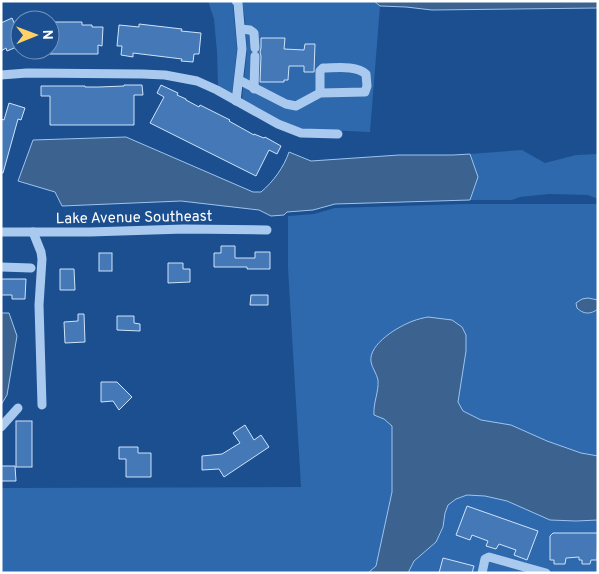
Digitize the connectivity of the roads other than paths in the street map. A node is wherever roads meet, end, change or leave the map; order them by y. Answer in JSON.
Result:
{"nodes":[{"id":1,"x":236,"y":1,"type":"edge"},
{"id":2,"x":241,"y":29,"type":"junction"},
{"id":3,"x":1,"y":75,"type":"edge"},
{"id":4,"x":239,"y":80,"type":"junction"},
{"id":5,"x":254,"y":89,"type":"junction"},
{"id":6,"x":320,"y":93,"type":"junction"},
{"id":7,"x":236,"y":101,"type":"junction"},
{"id":8,"x":338,"y":134,"type":"dead end"},
{"id":9,"x":267,"y":230,"type":"dead end"},
{"id":10,"x":1,"y":232,"type":"edge"},
{"id":11,"x":33,"y":232,"type":"junction"},
{"id":12,"x":1,"y":268,"type":"edge"},
{"id":13,"x":31,"y":268,"type":"dead end"},
{"id":14,"x":42,"y":405,"type":"dead end"},
{"id":15,"x":18,"y":408,"type":"dead end"},
{"id":16,"x":1,"y":427,"type":"edge"},
{"id":17,"x":482,"y":573,"type":"edge"},
{"id":18,"x":546,"y":573,"type":"edge"}],
"edges":[{"from":1,"to":2,"type":"street"},
{"from":2,"to":4,"type":"street"},
{"from":2,"to":5,"type":"street"},
{"from":3,"to":7,"type":"street"},
{"from":4,"to":5,"type":"street"},
{"from":4,"to":7,"type":"street"},
{"from":5,"to":6,"type":"street"},
{"from":6,"to":6,"type":"street"},
{"from":7,"to":8,"type":"street"},
{"from":9,"to":11,"type":"street","name":"Lake Avenue Southeast"},
{"from":10,"to":11,"type":"street","name":"Lake Avenue Southeast"},
{"from":11,"to":14,"type":"street"},
{"from":12,"to":13,"type":"street"},
{"from":15,"to":16,"type":"street"},
{"from":17,"to":18,"type":"street"}]}
